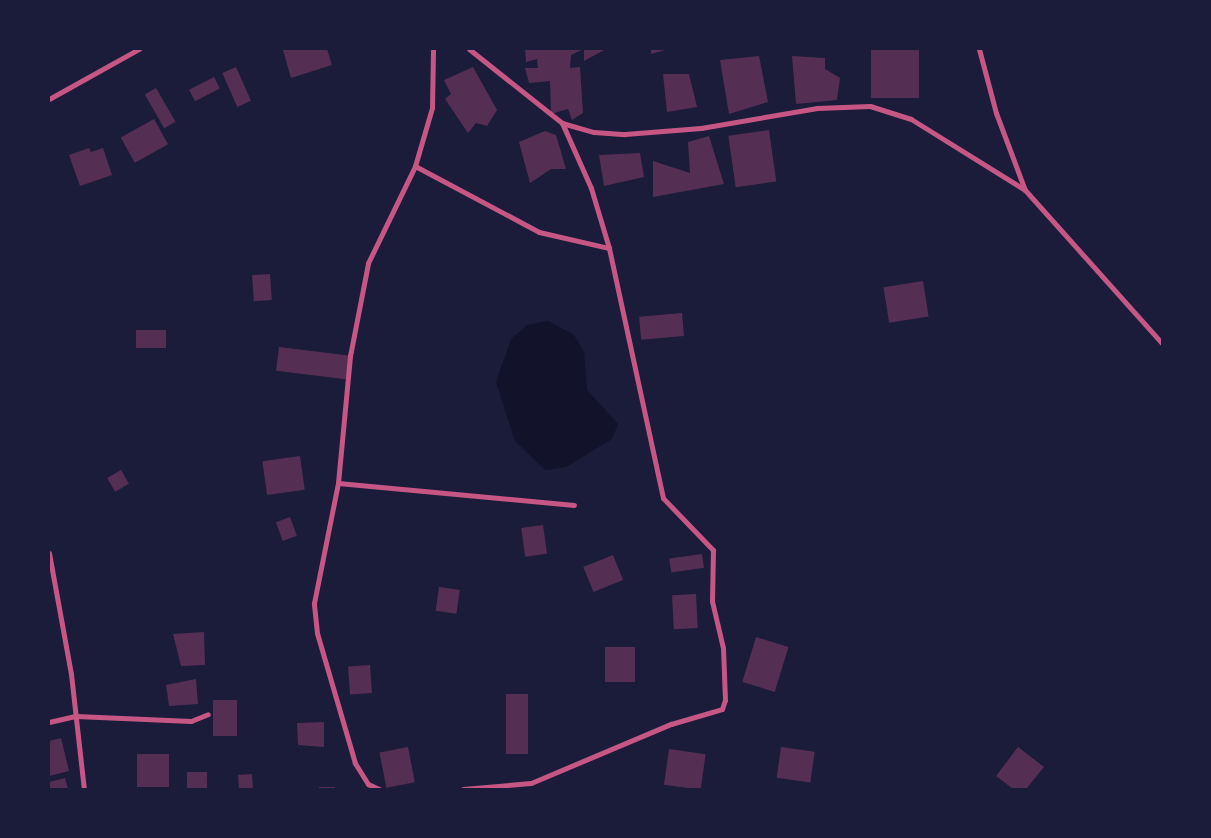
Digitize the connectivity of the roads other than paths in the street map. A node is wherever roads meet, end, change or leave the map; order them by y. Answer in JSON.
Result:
{"nodes":[{"id":1,"x":139,"y":49,"type":"edge"},
{"id":2,"x":433,"y":49,"type":"edge"},
{"id":3,"x":469,"y":49,"type":"edge"},
{"id":4,"x":979,"y":49,"type":"edge"},
{"id":5,"x":49,"y":99,"type":"edge"},
{"id":6,"x":562,"y":123,"type":"junction"},
{"id":7,"x":415,"y":166,"type":"junction"},
{"id":8,"x":1025,"y":190,"type":"junction"},
{"id":9,"x":610,"y":248,"type":"junction"},
{"id":10,"x":1162,"y":343,"type":"edge"},
{"id":11,"x":338,"y":483,"type":"junction"},
{"id":12,"x":574,"y":505,"type":"dead end"},
{"id":13,"x":49,"y":553,"type":"edge"},
{"id":14,"x":208,"y":714,"type":"dead end"},
{"id":15,"x":76,"y":716,"type":"junction"},
{"id":16,"x":49,"y":722,"type":"edge"},
{"id":17,"x":84,"y":789,"type":"edge"},
{"id":18,"x":379,"y":789,"type":"edge"},
{"id":19,"x":463,"y":789,"type":"edge"}],
"edges":[{"from":1,"to":5,"type":"street"},
{"from":2,"to":7,"type":"street"},
{"from":3,"to":6,"type":"street"},
{"from":4,"to":8,"type":"street"},
{"from":6,"to":8,"type":"street"},
{"from":6,"to":9,"type":"street"},
{"from":7,"to":9,"type":"street"},
{"from":7,"to":11,"type":"street"},
{"from":8,"to":10,"type":"street"},
{"from":9,"to":19,"type":"street"},
{"from":11,"to":12,"type":"street"},
{"from":11,"to":18,"type":"street"},
{"from":13,"to":15,"type":"street"},
{"from":14,"to":15,"type":"street"},
{"from":15,"to":16,"type":"street"},
{"from":15,"to":17,"type":"street"}]}
